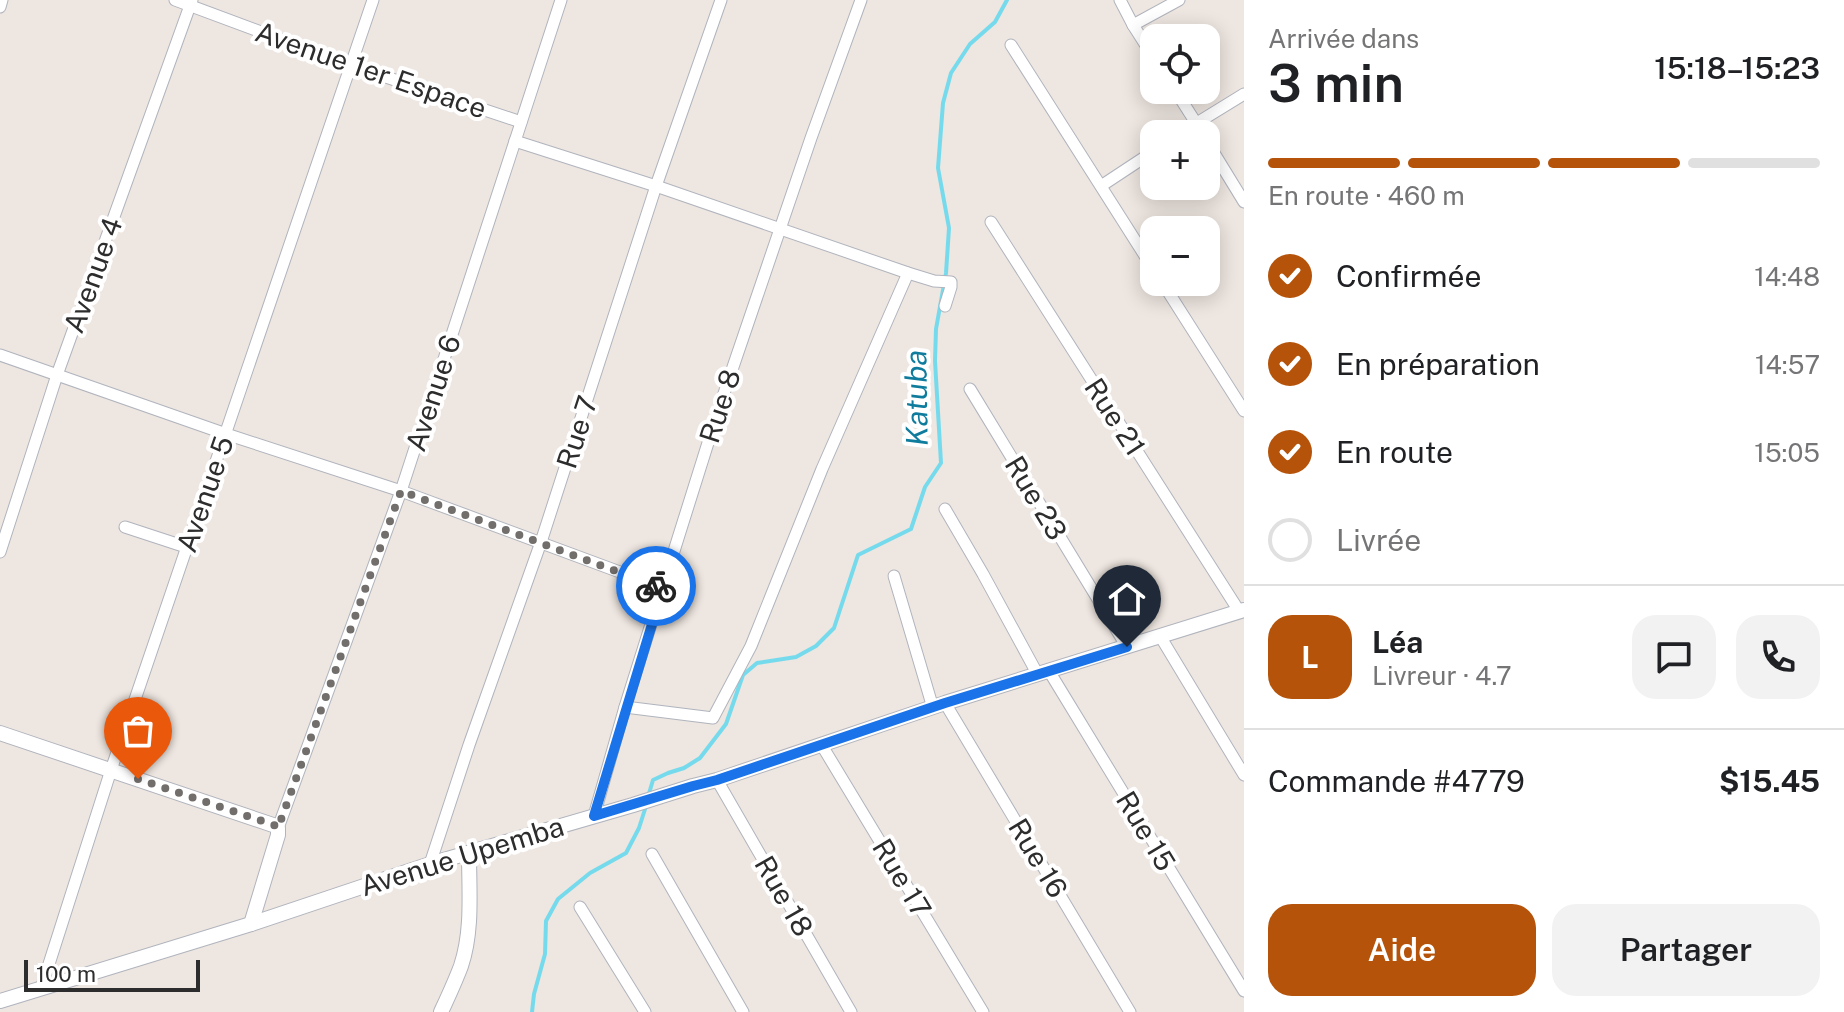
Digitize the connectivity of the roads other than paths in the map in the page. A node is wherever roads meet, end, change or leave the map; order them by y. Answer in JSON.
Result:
{"nodes":[{"id":1,"x":2,"y":0,"type":"edge"},
{"id":2,"x":175,"y":0,"type":"edge"},
{"id":3,"x":373,"y":0,"type":"edge"},
{"id":4,"x":561,"y":0,"type":"edge"},
{"id":5,"x":721,"y":0,"type":"edge"},
{"id":6,"x":861,"y":0,"type":"edge"},
{"id":7,"x":1120,"y":0,"type":"edge"},
{"id":8,"x":1179,"y":0,"type":"edge"},
{"id":9,"x":191,"y":3,"type":"edge"},
{"id":10,"x":0,"y":7,"type":"edge"},
{"id":11,"x":1133,"y":25,"type":"junction"},
{"id":12,"x":1140,"y":36,"type":"edge"},
{"id":13,"x":1011,"y":45,"type":"dead end"},
{"id":14,"x":350,"y":65,"type":"junction"},
{"id":15,"x":1244,"y":94,"type":"edge"},
{"id":16,"x":1201,"y":120,"type":"edge"},
{"id":17,"x":521,"y":122,"type":"junction"},
{"id":18,"x":515,"y":141,"type":"junction"},
{"id":19,"x":1140,"y":160,"type":"edge"},
{"id":20,"x":1220,"y":163,"type":"edge"},
{"id":21,"x":656,"y":186,"type":"junction"},
{"id":22,"x":1101,"y":186,"type":"junction"},
{"id":23,"x":1244,"y":202,"type":"edge"},
{"id":24,"x":991,"y":222,"type":"dead end"},
{"id":25,"x":781,"y":230,"type":"junction"},
{"id":26,"x":1140,"y":248,"type":"edge"},
{"id":27,"x":908,"y":273,"type":"junction"},
{"id":28,"x":1171,"y":296,"type":"edge"},
{"id":29,"x":945,"y":306,"type":"dead end"},
{"id":30,"x":0,"y":355,"type":"edge"},
{"id":31,"x":57,"y":375,"type":"junction"},
{"id":32,"x":970,"y":389,"type":"dead end"},
{"id":33,"x":1244,"y":411,"type":"edge"},
{"id":34,"x":226,"y":434,"type":"junction"},
{"id":35,"x":401,"y":491,"type":"junction"},
{"id":36,"x":945,"y":509,"type":"dead end"},
{"id":37,"x":125,"y":527,"type":"dead end"},
{"id":38,"x":541,"y":542,"type":"junction"},
{"id":39,"x":186,"y":547,"type":"junction"},
{"id":40,"x":0,"y":552,"type":"edge"},
{"id":41,"x":894,"y":576,"type":"dead end"},
{"id":42,"x":663,"y":588,"type":"junction"},
{"id":43,"x":1242,"y":611,"type":"edge"},
{"id":44,"x":1160,"y":636,"type":"junction"},
{"id":45,"x":1127,"y":647,"type":"junction"},
{"id":46,"x":1043,"y":673,"type":"junction"},
{"id":47,"x":939,"y":706,"type":"junction"},
{"id":48,"x":625,"y":707,"type":"junction"},
{"id":49,"x":0,"y":733,"type":"edge"},
{"id":50,"x":821,"y":744,"type":"junction"},
{"id":51,"x":111,"y":770,"type":"junction"},
{"id":52,"x":1244,"y":775,"type":"edge"},
{"id":53,"x":717,"y":780,"type":"junction"},
{"id":54,"x":594,"y":816,"type":"junction"},
{"id":55,"x":278,"y":828,"type":"junction"},
{"id":56,"x":469,"y":853,"type":"junction"},
{"id":57,"x":652,"y":854,"type":"dead end"},
{"id":58,"x":430,"y":864,"type":"junction"},
{"id":59,"x":580,"y":907,"type":"dead end"},
{"id":60,"x":251,"y":924,"type":"junction"},
{"id":61,"x":41,"y":989,"type":"junction"},
{"id":62,"x":1244,"y":991,"type":"edge"},
{"id":63,"x":0,"y":1001,"type":"edge"},
{"id":64,"x":441,"y":1012,"type":"edge"},
{"id":65,"x":645,"y":1012,"type":"edge"},
{"id":66,"x":743,"y":1012,"type":"edge"},
{"id":67,"x":851,"y":1012,"type":"edge"},
{"id":68,"x":983,"y":1012,"type":"edge"},
{"id":69,"x":1130,"y":1012,"type":"edge"}],
"edges":[{"from":1,"to":10,"type":"street"},
{"from":2,"to":9,"type":"street","name":"Avenue 1er Espace"},
{"from":3,"to":14,"type":"street","name":"Avenue 5"},
{"from":4,"to":17,"type":"street","name":"Avenue 6"},
{"from":5,"to":21,"type":"street","name":"Rue 7"},
{"from":6,"to":25,"type":"street","name":"Rue 8"},
{"from":7,"to":11,"type":"street"},
{"from":8,"to":11,"type":"street"},
{"from":9,"to":14,"type":"street","name":"Avenue 1er Espace"},
{"from":9,"to":31,"type":"street","name":"Avenue 4"},
{"from":11,"to":12,"type":"street"},
{"from":13,"to":22,"type":"street"},
{"from":14,"to":17,"type":"street","name":"Avenue 1er Espace"},
{"from":14,"to":34,"type":"street","name":"Avenue 5"},
{"from":15,"to":16,"type":"street"},
{"from":17,"to":18,"type":"street","name":"Avenue 6"},
{"from":18,"to":21,"type":"street"},
{"from":18,"to":35,"type":"street","name":"Avenue 6"},
{"from":19,"to":22,"type":"street"},
{"from":20,"to":23,"type":"street"},
{"from":21,"to":25,"type":"street"},
{"from":21,"to":38,"type":"street","name":"Rue 7"},
{"from":22,"to":26,"type":"street"},
{"from":24,"to":43,"type":"street","name":"Rue 21"},
{"from":25,"to":27,"type":"street"},
{"from":25,"to":42,"type":"street","name":"Rue 8"},
{"from":27,"to":29,"type":"street"},
{"from":27,"to":48,"type":"street"},
{"from":28,"to":33,"type":"street"},
{"from":30,"to":31,"type":"street"},
{"from":31,"to":34,"type":"street"},
{"from":31,"to":40,"type":"street","name":"Avenue 4"},
{"from":32,"to":45,"type":"street","name":"Rue 23"},
{"from":34,"to":35,"type":"street"},
{"from":34,"to":39,"type":"street","name":"Avenue 5"},
{"from":35,"to":38,"type":"street"},
{"from":35,"to":55,"type":"street","name":"Avenue 6"},
{"from":36,"to":46,"type":"street","name":"Rue 15"},
{"from":37,"to":39,"type":"street"},
{"from":38,"to":42,"type":"street"},
{"from":38,"to":58,"type":"street","name":"Rue 7"},
{"from":39,"to":51,"type":"street","name":"Avenue 5"},
{"from":41,"to":47,"type":"street","name":"Rue 16"},
{"from":42,"to":48,"type":"street","name":"Rue 8"},
{"from":43,"to":44,"type":"street","name":"Avenue Upemba"},
{"from":44,"to":45,"type":"street","name":"Avenue Upemba"},
{"from":44,"to":52,"type":"street"},
{"from":45,"to":46,"type":"street","name":"Avenue Upemba"},
{"from":46,"to":47,"type":"street","name":"Avenue Upemba"},
{"from":46,"to":62,"type":"street","name":"Rue 15"},
{"from":47,"to":50,"type":"street","name":"Avenue Upemba"},
{"from":47,"to":69,"type":"street","name":"Rue 16"},
{"from":48,"to":54,"type":"street","name":"Rue 8"},
{"from":49,"to":51,"type":"street"},
{"from":50,"to":53,"type":"street","name":"Avenue Upemba"},
{"from":50,"to":68,"type":"street","name":"Rue 17"},
{"from":51,"to":55,"type":"street"},
{"from":51,"to":61,"type":"street","name":"Avenue 5"},
{"from":53,"to":54,"type":"street","name":"Avenue Upemba"},
{"from":53,"to":67,"type":"street","name":"Rue 18"},
{"from":54,"to":56,"type":"street","name":"Avenue Upemba"},
{"from":55,"to":60,"type":"street"},
{"from":56,"to":58,"type":"street","name":"Avenue Upemba"},
{"from":56,"to":64,"type":"street"},
{"from":57,"to":66,"type":"street"},
{"from":58,"to":60,"type":"street","name":"Avenue Upemba"},
{"from":59,"to":65,"type":"street"},
{"from":60,"to":61,"type":"street","name":"Avenue Upemba"},
{"from":61,"to":63,"type":"street","name":"Avenue Upemba"}]}
